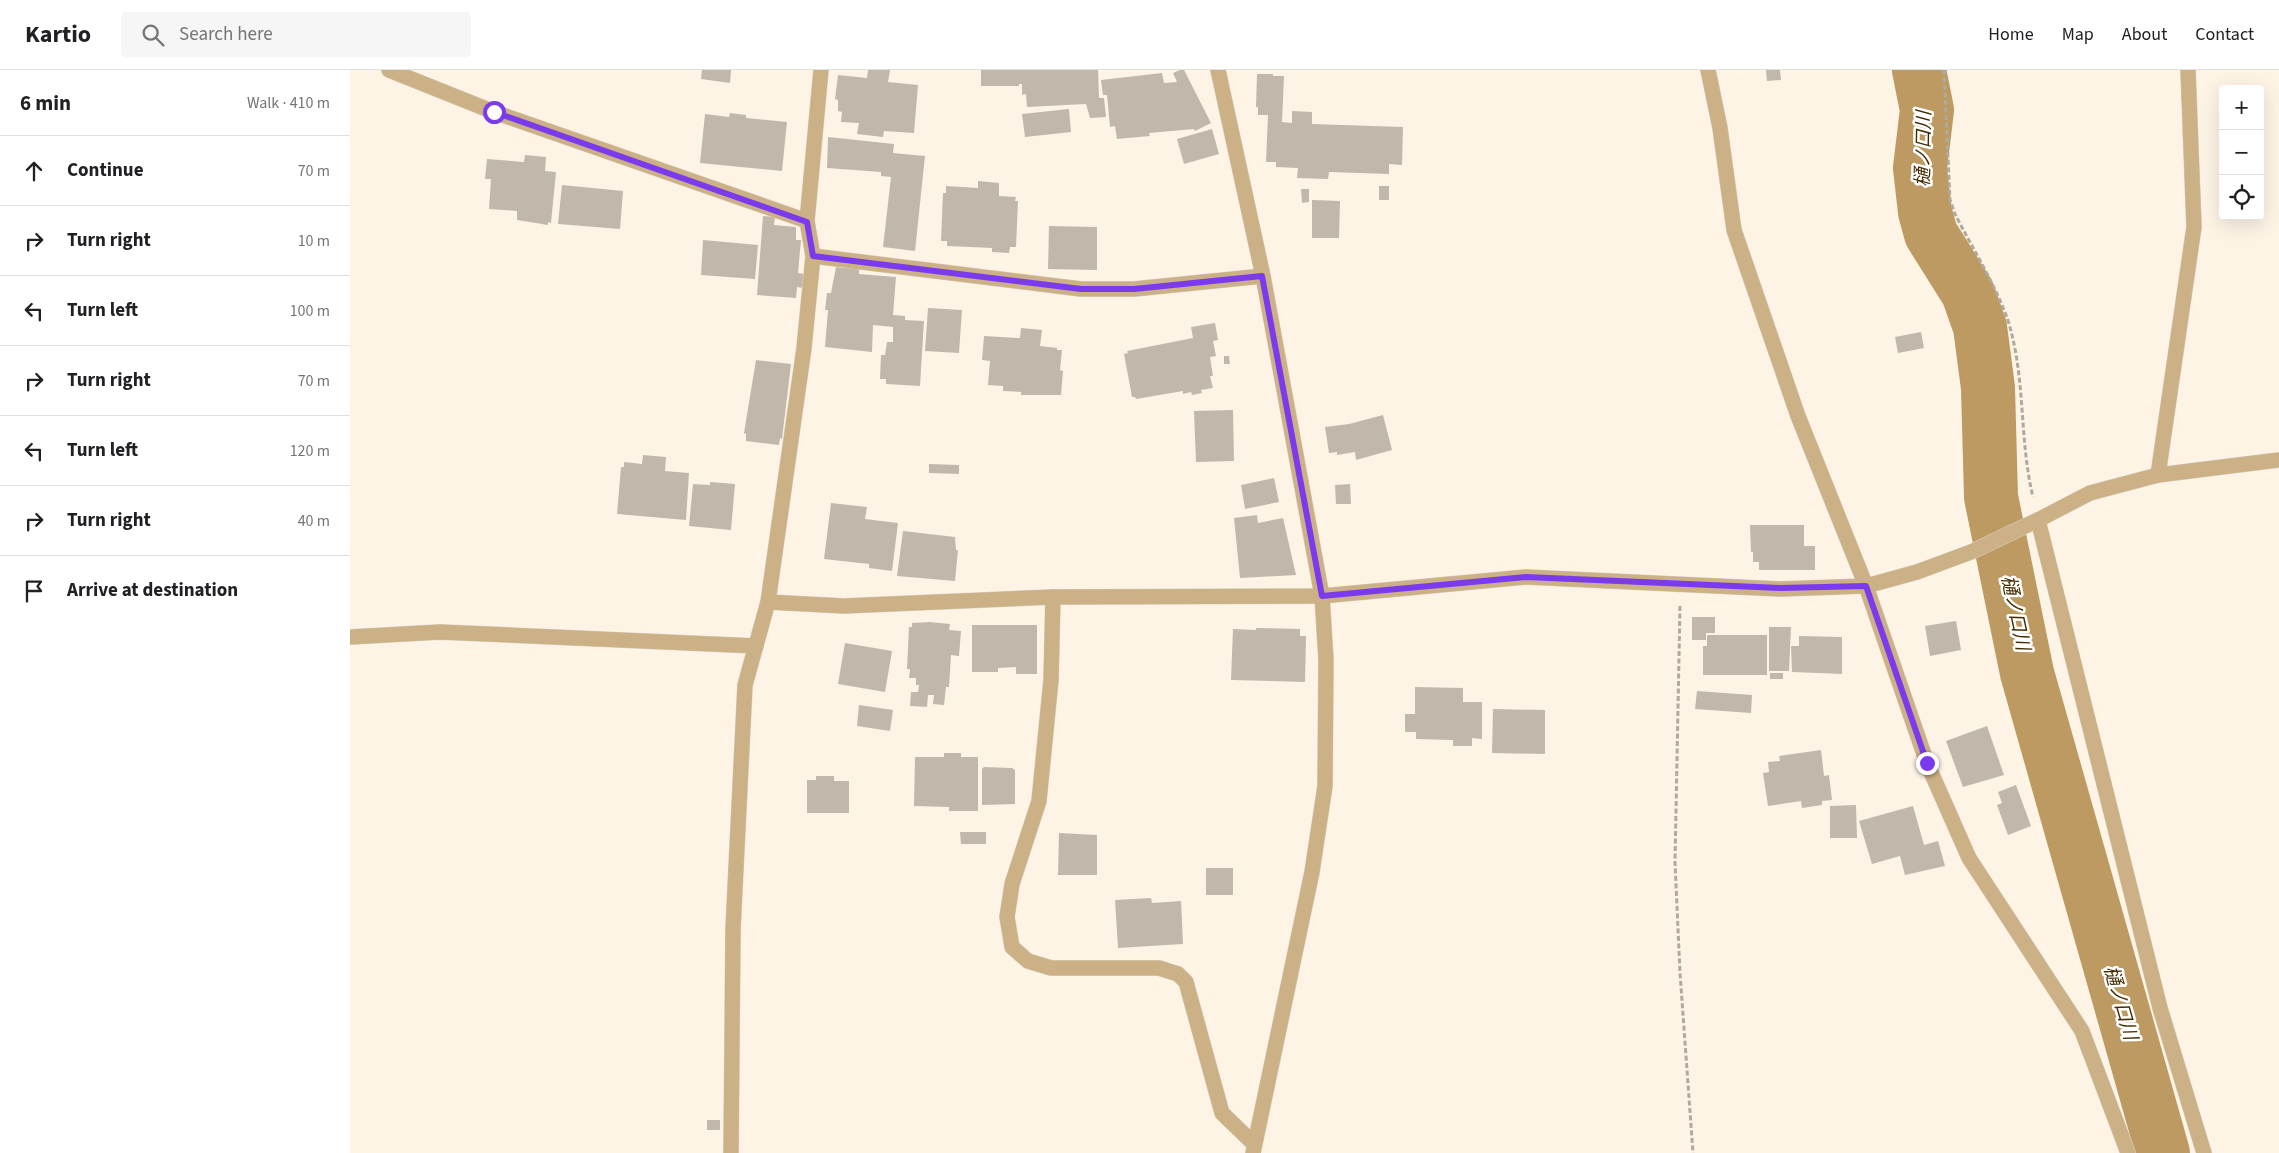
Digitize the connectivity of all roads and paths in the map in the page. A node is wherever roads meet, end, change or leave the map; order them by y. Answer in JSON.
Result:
{"nodes":[{"id":1,"x":389,"y":70,"type":"edge"},
{"id":2,"x":821,"y":70,"type":"edge"},
{"id":3,"x":1218,"y":70,"type":"edge"},
{"id":4,"x":1708,"y":70,"type":"edge"},
{"id":5,"x":1944,"y":70,"type":"edge"},
{"id":6,"x":2188,"y":70,"type":"edge"},
{"id":7,"x":807,"y":222,"type":"junction"},
{"id":8,"x":813,"y":256,"type":"junction"},
{"id":9,"x":1262,"y":276,"type":"junction"},
{"id":10,"x":2279,"y":460,"type":"edge"},
{"id":11,"x":2158,"y":475,"type":"junction"},
{"id":12,"x":2038,"y":520,"type":"junction"},
{"id":13,"x":1680,"y":583,"type":"junction"},
{"id":14,"x":1866,"y":586,"type":"junction"},
{"id":15,"x":1053,"y":596,"type":"junction"},
{"id":16,"x":1322,"y":596,"type":"junction"},
{"id":17,"x":768,"y":602,"type":"junction"},
{"id":18,"x":350,"y":637,"type":"edge"},
{"id":19,"x":756,"y":646,"type":"junction"},
{"id":20,"x":1253,"y":1148,"type":"edge"},
{"id":21,"x":731,"y":1153,"type":"edge"},
{"id":22,"x":1692,"y":1153,"type":"edge"},
{"id":23,"x":2128,"y":1153,"type":"edge"},
{"id":24,"x":2204,"y":1153,"type":"edge"}],
"edges":[{"from":1,"to":7,"type":"street"},
{"from":2,"to":7,"type":"street"},
{"from":3,"to":9,"type":"street"},
{"from":4,"to":14,"type":"street"},
{"from":5,"to":12,"type":"path"},
{"from":6,"to":11,"type":"street"},
{"from":7,"to":8,"type":"street"},
{"from":8,"to":9,"type":"street"},
{"from":8,"to":17,"type":"street"},
{"from":9,"to":16,"type":"street"},
{"from":10,"to":11,"type":"street"},
{"from":11,"to":12,"type":"street"},
{"from":12,"to":14,"type":"street"},
{"from":12,"to":24,"type":"street"},
{"from":13,"to":14,"type":"street"},
{"from":13,"to":16,"type":"street"},
{"from":13,"to":22,"type":"path"},
{"from":14,"to":23,"type":"street"},
{"from":15,"to":16,"type":"street"},
{"from":15,"to":17,"type":"street"},
{"from":15,"to":20,"type":"street"},
{"from":16,"to":20,"type":"street"},
{"from":17,"to":19,"type":"street"},
{"from":18,"to":19,"type":"street"},
{"from":19,"to":21,"type":"street"}]}
